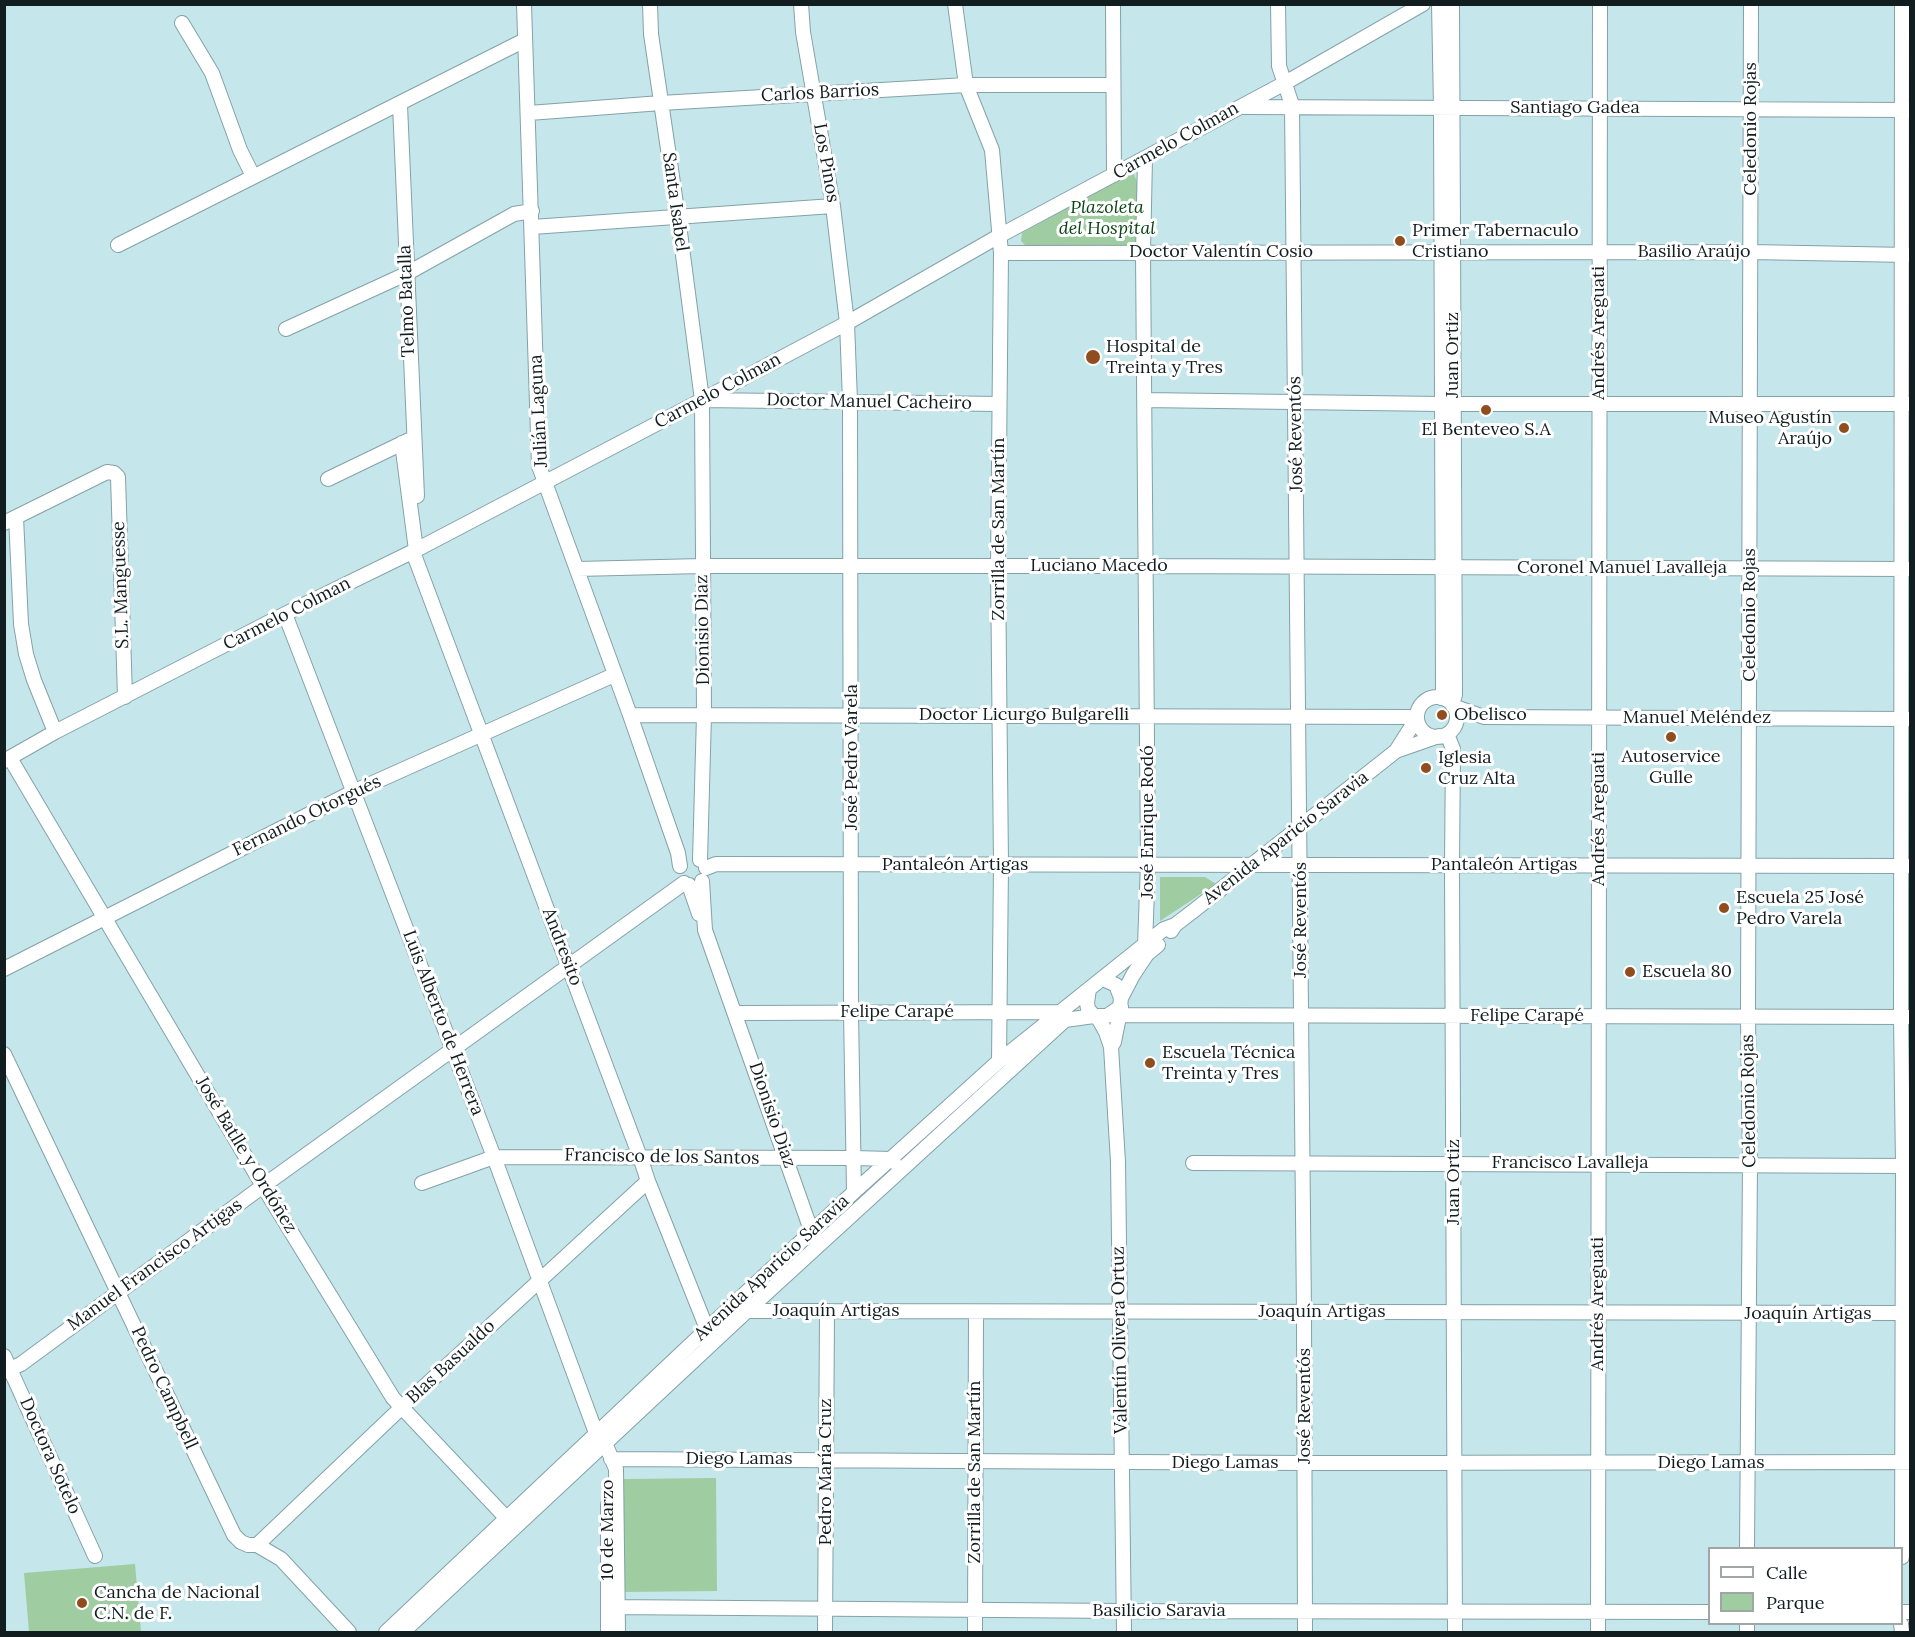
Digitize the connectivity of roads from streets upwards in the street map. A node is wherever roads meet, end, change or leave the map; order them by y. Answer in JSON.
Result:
{"nodes":[{"id":1,"x":524,"y":4,"type":"edge"},
{"id":2,"x":650,"y":4,"type":"edge"},
{"id":3,"x":801,"y":4,"type":"edge"},
{"id":4,"x":955,"y":4,"type":"edge"},
{"id":5,"x":1113,"y":4,"type":"edge"},
{"id":6,"x":1278,"y":4,"type":"edge"},
{"id":7,"x":1423,"y":4,"type":"edge"},
{"id":8,"x":1439,"y":4,"type":"edge"},
{"id":9,"x":1452,"y":4,"type":"edge"},
{"id":10,"x":1600,"y":4,"type":"edge"},
{"id":11,"x":1751,"y":4,"type":"edge"},
{"id":12,"x":1902,"y":4,"type":"edge"},
{"id":13,"x":182,"y":23,"type":"dead end"},
{"id":14,"x":525,"y":40,"type":"junction"},
{"id":15,"x":1286,"y":83,"type":"junction"},
{"id":16,"x":966,"y":86,"type":"junction"},
{"id":17,"x":1113,"y":86,"type":"junction"},
{"id":18,"x":813,"y":94,"type":"junction"},
{"id":19,"x":661,"y":103,"type":"junction"},
{"id":20,"x":400,"y":105,"type":"junction"},
{"id":21,"x":1292,"y":105,"type":"junction"},
{"id":22,"x":1240,"y":107,"type":"junction"},
{"id":23,"x":1447,"y":107,"type":"junction"},
{"id":24,"x":1600,"y":108,"type":"junction"},
{"id":25,"x":1751,"y":108,"type":"junction"},
{"id":26,"x":1906,"y":110,"type":"edge"},
{"id":27,"x":529,"y":113,"type":"junction"},
{"id":28,"x":1145,"y":158,"type":"junction"},
{"id":29,"x":253,"y":176,"type":"junction"},
{"id":30,"x":1114,"y":176,"type":"junction"},
{"id":31,"x":833,"y":206,"type":"junction"},
{"id":32,"x":532,"y":211,"type":"junction"},
{"id":33,"x":678,"y":217,"type":"junction"},
{"id":34,"x":532,"y":227,"type":"junction"},
{"id":35,"x":999,"y":236,"type":"junction"},
{"id":36,"x":118,"y":245,"type":"dead end"},
{"id":37,"x":1294,"y":252,"type":"junction"},
{"id":38,"x":1447,"y":252,"type":"junction"},
{"id":39,"x":1599,"y":252,"type":"junction"},
{"id":40,"x":1751,"y":252,"type":"junction"},
{"id":41,"x":1001,"y":253,"type":"junction"},
{"id":42,"x":1143,"y":253,"type":"junction"},
{"id":43,"x":1906,"y":255,"type":"edge"},
{"id":44,"x":406,"y":274,"type":"junction"},
{"id":45,"x":847,"y":323,"type":"junction"},
{"id":46,"x":286,"y":329,"type":"dead end"},
{"id":47,"x":702,"y":400,"type":"junction"},
{"id":48,"x":1144,"y":400,"type":"junction"},
{"id":49,"x":850,"y":401,"type":"junction"},
{"id":50,"x":1295,"y":402,"type":"junction"},
{"id":51,"x":999,"y":404,"type":"junction"},
{"id":52,"x":1447,"y":404,"type":"junction"},
{"id":53,"x":1599,"y":404,"type":"junction"},
{"id":54,"x":1751,"y":404,"type":"junction"},
{"id":55,"x":1907,"y":404,"type":"edge"},
{"id":56,"x":408,"y":440,"type":"junction"},
{"id":57,"x":328,"y":479,"type":"dead end"},
{"id":58,"x":544,"y":483,"type":"junction"},
{"id":59,"x":417,"y":496,"type":"dead end"},
{"id":60,"x":10,"y":520,"type":"edge"},
{"id":61,"x":415,"y":551,"type":"junction"},
{"id":62,"x":702,"y":566,"type":"junction"},
{"id":63,"x":851,"y":566,"type":"junction"},
{"id":64,"x":998,"y":566,"type":"junction"},
{"id":65,"x":1147,"y":566,"type":"junction"},
{"id":66,"x":1297,"y":567,"type":"junction"},
{"id":67,"x":1599,"y":567,"type":"junction"},
{"id":68,"x":1448,"y":568,"type":"junction"},
{"id":69,"x":1750,"y":568,"type":"junction"},
{"id":70,"x":1906,"y":568,"type":"edge"},
{"id":71,"x":577,"y":569,"type":"junction"},
{"id":72,"x":285,"y":614,"type":"junction"},
{"id":73,"x":614,"y":675,"type":"junction"},
{"id":74,"x":125,"y":697,"type":"junction"},
{"id":75,"x":1449,"y":703,"type":"junction"},
{"id":76,"x":704,"y":715,"type":"junction"},
{"id":77,"x":1000,"y":715,"type":"junction"},
{"id":78,"x":630,"y":716,"type":"junction"},
{"id":79,"x":852,"y":716,"type":"junction"},
{"id":80,"x":1147,"y":716,"type":"junction"},
{"id":81,"x":1298,"y":716,"type":"junction"},
{"id":82,"x":1417,"y":717,"type":"junction"},
{"id":83,"x":1484,"y":717,"type":"junction"},
{"id":84,"x":1599,"y":718,"type":"junction"},
{"id":85,"x":1750,"y":718,"type":"junction"},
{"id":86,"x":1906,"y":719,"type":"edge"},
{"id":87,"x":56,"y":732,"type":"junction"},
{"id":88,"x":1446,"y":733,"type":"junction"},
{"id":89,"x":482,"y":735,"type":"junction"},
{"id":90,"x":1396,"y":751,"type":"junction"},
{"id":91,"x":7,"y":760,"type":"edge"},
{"id":92,"x":355,"y":791,"type":"junction"},
{"id":93,"x":1300,"y":828,"type":"junction"},
{"id":94,"x":1148,"y":864,"type":"junction"},
{"id":95,"x":1205,"y":864,"type":"junction"},
{"id":96,"x":1253,"y":864,"type":"junction"},
{"id":97,"x":851,"y":865,"type":"junction"},
{"id":98,"x":1001,"y":865,"type":"junction"},
{"id":99,"x":1300,"y":865,"type":"junction"},
{"id":100,"x":1452,"y":865,"type":"junction"},
{"id":101,"x":680,"y":866,"type":"junction"},
{"id":102,"x":1600,"y":866,"type":"junction"},
{"id":103,"x":1749,"y":866,"type":"junction"},
{"id":104,"x":1906,"y":866,"type":"edge"},
{"id":105,"x":696,"y":875,"type":"junction"},
{"id":106,"x":1231,"y":882,"type":"junction"},
{"id":107,"x":104,"y":917,"type":"junction"},
{"id":108,"x":1175,"y":925,"type":"junction"},
{"id":109,"x":1145,"y":945,"type":"junction"},
{"id":110,"x":568,"y":965,"type":"junction"},
{"id":111,"x":4,"y":969,"type":"edge"},
{"id":112,"x":1102,"y":979,"type":"junction"},
{"id":113,"x":1089,"y":989,"type":"junction"},
{"id":114,"x":1120,"y":1006,"type":"junction"},
{"id":115,"x":851,"y":1012,"type":"junction"},
{"id":116,"x":1001,"y":1012,"type":"junction"},
{"id":117,"x":1058,"y":1012,"type":"junction"},
{"id":118,"x":736,"y":1013,"type":"junction"},
{"id":119,"x":1301,"y":1014,"type":"junction"},
{"id":120,"x":1095,"y":1016,"type":"junction"},
{"id":121,"x":1454,"y":1016,"type":"junction"},
{"id":122,"x":1600,"y":1016,"type":"junction"},
{"id":123,"x":1748,"y":1017,"type":"junction"},
{"id":124,"x":1906,"y":1017,"type":"edge"},
{"id":125,"x":1111,"y":1047,"type":"junction"},
{"id":126,"x":452,"y":1049,"type":"junction"},
{"id":127,"x":4,"y":1054,"type":"edge"},
{"id":128,"x":999,"y":1061,"type":"junction"},
{"id":129,"x":494,"y":1157,"type":"junction"},
{"id":130,"x":640,"y":1157,"type":"junction"},
{"id":131,"x":854,"y":1158,"type":"junction"},
{"id":132,"x":787,"y":1159,"type":"junction"},
{"id":133,"x":891,"y":1159,"type":"junction"},
{"id":134,"x":1193,"y":1163,"type":"dead end"},
{"id":135,"x":1303,"y":1163,"type":"junction"},
{"id":136,"x":1454,"y":1163,"type":"junction"},
{"id":137,"x":1598,"y":1164,"type":"junction"},
{"id":138,"x":1750,"y":1164,"type":"junction"},
{"id":139,"x":1907,"y":1166,"type":"edge"},
{"id":140,"x":902,"y":1169,"type":"junction"},
{"id":141,"x":648,"y":1180,"type":"junction"},
{"id":142,"x":422,"y":1183,"type":"dead end"},
{"id":143,"x":263,"y":1185,"type":"junction"},
{"id":144,"x":854,"y":1192,"type":"junction"},
{"id":145,"x":816,"y":1238,"type":"junction"},
{"id":146,"x":539,"y":1281,"type":"junction"},
{"id":147,"x":119,"y":1292,"type":"junction"},
{"id":148,"x":742,"y":1306,"type":"junction"},
{"id":149,"x":827,"y":1311,"type":"junction"},
{"id":150,"x":1304,"y":1311,"type":"junction"},
{"id":151,"x":976,"y":1312,"type":"junction"},
{"id":152,"x":1454,"y":1312,"type":"junction"},
{"id":153,"x":1598,"y":1312,"type":"junction"},
{"id":154,"x":1120,"y":1313,"type":"junction"},
{"id":155,"x":1907,"y":1313,"type":"edge"},
{"id":156,"x":1748,"y":1314,"type":"junction"},
{"id":157,"x":711,"y":1334,"type":"junction"},
{"id":158,"x":6,"y":1366,"type":"edge"},
{"id":159,"x":401,"y":1407,"type":"junction"},
{"id":160,"x":601,"y":1438,"type":"junction"},
{"id":161,"x":611,"y":1459,"type":"junction"},
{"id":162,"x":826,"y":1460,"type":"junction"},
{"id":163,"x":975,"y":1461,"type":"junction"},
{"id":164,"x":1122,"y":1462,"type":"junction"},
{"id":165,"x":1906,"y":1462,"type":"edge"},
{"id":166,"x":1305,"y":1463,"type":"junction"},
{"id":167,"x":1454,"y":1463,"type":"junction"},
{"id":168,"x":1747,"y":1463,"type":"junction"},
{"id":169,"x":1598,"y":1464,"type":"junction"},
{"id":170,"x":511,"y":1522,"type":"junction"},
{"id":171,"x":257,"y":1545,"type":"junction"},
{"id":172,"x":1747,"y":1547,"type":"edge"},
{"id":173,"x":1902,"y":1547,"type":"edge"},
{"id":174,"x":95,"y":1556,"type":"dead end"},
{"id":175,"x":613,"y":1607,"type":"junction"},
{"id":176,"x":825,"y":1609,"type":"junction"},
{"id":177,"x":975,"y":1611,"type":"junction"},
{"id":178,"x":1124,"y":1611,"type":"junction"},
{"id":179,"x":1305,"y":1611,"type":"junction"},
{"id":180,"x":1455,"y":1612,"type":"junction"},
{"id":181,"x":1598,"y":1612,"type":"junction"},
{"id":182,"x":1708,"y":1612,"type":"edge"},
{"id":183,"x":349,"y":1632,"type":"edge"},
{"id":184,"x":386,"y":1632,"type":"edge"},
{"id":185,"x":403,"y":1632,"type":"edge"},
{"id":186,"x":608,"y":1632,"type":"edge"},
{"id":187,"x":618,"y":1632,"type":"edge"},
{"id":188,"x":825,"y":1632,"type":"edge"},
{"id":189,"x":975,"y":1632,"type":"edge"},
{"id":190,"x":1124,"y":1632,"type":"edge"},
{"id":191,"x":1305,"y":1632,"type":"edge"},
{"id":192,"x":1455,"y":1632,"type":"edge"},
{"id":193,"x":1598,"y":1632,"type":"edge"}],
"edges":[{"from":1,"to":14,"type":"street","name":"Julián Laguna"},
{"from":2,"to":19,"type":"street","name":"Santa Isabel"},
{"from":3,"to":18,"type":"street","name":"Los Pinos"},
{"from":4,"to":16,"type":"street","name":"Zorrilla de San Martín"},
{"from":5,"to":17,"type":"street"},
{"from":6,"to":15,"type":"street","name":"José Reventós"},
{"from":7,"to":15,"type":"street","name":"Carmelo Colman"},
{"from":8,"to":23,"type":"street","name":"Juan Ortiz"},
{"from":9,"to":23,"type":"street","name":"Juan Ortiz"},
{"from":10,"to":24,"type":"street","name":"Andrés Areguati"},
{"from":11,"to":25,"type":"street","name":"Celedonio Rojas"},
{"from":12,"to":26,"type":"street"},
{"from":13,"to":29,"type":"street"},
{"from":14,"to":20,"type":"street"},
{"from":14,"to":27,"type":"street","name":"Julián Laguna"},
{"from":15,"to":21,"type":"street","name":"José Reventós"},
{"from":15,"to":22,"type":"street","name":"Carmelo Colman"},
{"from":16,"to":17,"type":"street","name":"Carlos Barrios"},
{"from":16,"to":18,"type":"street","name":"Carlos Barrios"},
{"from":16,"to":35,"type":"street","name":"Zorrilla de San Martín"},
{"from":17,"to":30,"type":"street"},
{"from":18,"to":19,"type":"street","name":"Carlos Barrios"},
{"from":18,"to":31,"type":"street","name":"Los Pinos"},
{"from":19,"to":27,"type":"street","name":"Carlos Barrios"},
{"from":19,"to":33,"type":"street","name":"Santa Isabel"},
{"from":20,"to":29,"type":"street"},
{"from":20,"to":44,"type":"street","name":"Telmo Batalla"},
{"from":21,"to":22,"type":"street","name":"Santiago Gadea"},
{"from":21,"to":23,"type":"street","name":"Santiago Gadea"},
{"from":21,"to":37,"type":"street","name":"José Reventós"},
{"from":22,"to":28,"type":"street","name":"Carmelo Colman"},
{"from":23,"to":24,"type":"street","name":"Santiago Gadea"},
{"from":23,"to":38,"type":"street","name":"Juan Ortiz"},
{"from":24,"to":25,"type":"street","name":"Santiago Gadea"},
{"from":24,"to":39,"type":"street","name":"Andrés Areguati"},
{"from":25,"to":26,"type":"street","name":"Santiago Gadea"},
{"from":25,"to":40,"type":"street","name":"Celedonio Rojas"},
{"from":26,"to":43,"type":"street"},
{"from":27,"to":32,"type":"street","name":"Julián Laguna"},
{"from":28,"to":30,"type":"street","name":"Carmelo Colman"},
{"from":28,"to":42,"type":"street","name":"José Enrique Rodó"},
{"from":29,"to":36,"type":"street"},
{"from":30,"to":35,"type":"street","name":"Carmelo Colman"},
{"from":31,"to":33,"type":"street"},
{"from":31,"to":45,"type":"street","name":"Los Pinos"},
{"from":32,"to":34,"type":"street","name":"Julián Laguna"},
{"from":32,"to":44,"type":"street"},
{"from":33,"to":34,"type":"street"},
{"from":33,"to":47,"type":"street","name":"Santa Isabel"},
{"from":34,"to":58,"type":"street","name":"Julián Laguna"},
{"from":35,"to":41,"type":"street","name":"Zorrilla de San Martín"},
{"from":35,"to":45,"type":"street","name":"Carmelo Colman"},
{"from":37,"to":38,"type":"street","name":"Doctor Valentín Cosio"},
{"from":37,"to":42,"type":"street","name":"Doctor Valentín Cosio"},
{"from":37,"to":50,"type":"street","name":"José Reventós"},
{"from":38,"to":39,"type":"street","name":"Basilio Araújo"},
{"from":38,"to":52,"type":"street","name":"Juan Ortiz"},
{"from":39,"to":40,"type":"street","name":"Basilio Araújo"},
{"from":39,"to":53,"type":"street","name":"Andrés Areguati"},
{"from":40,"to":43,"type":"street","name":"Basilio Araújo"},
{"from":40,"to":54,"type":"street","name":"Celedonio Rojas"},
{"from":41,"to":42,"type":"street","name":"Doctor Valentín Cosio"},
{"from":41,"to":51,"type":"street","name":"Zorrilla de San Martín"},
{"from":42,"to":48,"type":"street","name":"José Enrique Rodó"},
{"from":43,"to":55,"type":"street"},
{"from":44,"to":46,"type":"street"},
{"from":44,"to":56,"type":"street","name":"Telmo Batalla"},
{"from":45,"to":47,"type":"street","name":"Carmelo Colman"},
{"from":45,"to":49,"type":"street","name":"José Pedro Varela"},
{"from":47,"to":49,"type":"street","name":"Doctor Manuel Cacheiro"},
{"from":47,"to":58,"type":"street","name":"Carmelo Colman"},
{"from":47,"to":62,"type":"street","name":"Dionisio Diaz"},
{"from":48,"to":50,"type":"street"},
{"from":48,"to":65,"type":"street","name":"José Enrique Rodó"},
{"from":49,"to":51,"type":"street","name":"Doctor Manuel Cacheiro"},
{"from":49,"to":63,"type":"street","name":"José Pedro Varela"},
{"from":50,"to":52,"type":"street"},
{"from":50,"to":66,"type":"street","name":"José Reventós"},
{"from":51,"to":64,"type":"street","name":"Zorrilla de San Martín"},
{"from":52,"to":53,"type":"street"},
{"from":52,"to":68,"type":"street","name":"Juan Ortiz"},
{"from":53,"to":54,"type":"street"},
{"from":53,"to":67,"type":"street","name":"Andrés Areguati"},
{"from":54,"to":55,"type":"street"},
{"from":54,"to":69,"type":"street","name":"Celedonio Rojas"},
{"from":55,"to":70,"type":"street"},
{"from":56,"to":57,"type":"street"},
{"from":56,"to":59,"type":"street","name":"Telmo Batalla"},
{"from":56,"to":61,"type":"street","name":"Andresito"},
{"from":58,"to":61,"type":"street","name":"Carmelo Colman"},
{"from":58,"to":71,"type":"street","name":"Julián Laguna"},
{"from":60,"to":74,"type":"street","name":"S.L. Manguesse"},
{"from":60,"to":87,"type":"street"},
{"from":61,"to":72,"type":"street","name":"Carmelo Colman"},
{"from":61,"to":89,"type":"street","name":"Andresito"},
{"from":62,"to":63,"type":"street","name":"Luciano Macedo"},
{"from":62,"to":71,"type":"street","name":"Luciano Macedo"},
{"from":62,"to":76,"type":"street","name":"Dionisio Diaz"},
{"from":63,"to":64,"type":"street","name":"Luciano Macedo"},
{"from":63,"to":79,"type":"street","name":"José Pedro Varela"},
{"from":64,"to":65,"type":"street","name":"Luciano Macedo"},
{"from":64,"to":77,"type":"street","name":"Zorrilla de San Martín"},
{"from":65,"to":66,"type":"street","name":"Luciano Macedo"},
{"from":65,"to":80,"type":"street","name":"José Enrique Rodó"},
{"from":66,"to":68,"type":"street","name":"Luciano Macedo"},
{"from":66,"to":81,"type":"street","name":"José Reventós"},
{"from":67,"to":68,"type":"street","name":"Coronel Manuel Lavalleja"},
{"from":67,"to":69,"type":"street","name":"Coronel Manuel Lavalleja"},
{"from":67,"to":84,"type":"street","name":"Andrés Areguati"},
{"from":68,"to":75,"type":"street","name":"Juan Ortiz"},
{"from":69,"to":70,"type":"street","name":"Coronel Manuel Lavalleja"},
{"from":69,"to":85,"type":"street","name":"Celedonio Rojas"},
{"from":70,"to":86,"type":"street"},
{"from":71,"to":73,"type":"street","name":"Julián Laguna"},
{"from":72,"to":74,"type":"street","name":"Carmelo Colman"},
{"from":72,"to":92,"type":"street","name":"Luis Alberto de Herrera"},
{"from":73,"to":78,"type":"street","name":"Julián Laguna"},
{"from":73,"to":89,"type":"street","name":"Fernando Otorgués"},
{"from":74,"to":87,"type":"street","name":"Carmelo Colman"},
{"from":75,"to":82,"type":"street"},
{"from":75,"to":83,"type":"street","name":"Manuel Meléndez"},
{"from":75,"to":88,"type":"street"},
{"from":76,"to":78,"type":"street","name":"Doctor Licurgo Bulgarelli"},
{"from":76,"to":79,"type":"street","name":"Doctor Licurgo Bulgarelli"},
{"from":76,"to":105,"type":"street","name":"Dionisio Diaz"},
{"from":77,"to":79,"type":"street","name":"Doctor Licurgo Bulgarelli"},
{"from":77,"to":80,"type":"street","name":"Doctor Licurgo Bulgarelli"},
{"from":77,"to":98,"type":"street","name":"Zorrilla de San Martín"},
{"from":78,"to":101,"type":"street","name":"Julián Laguna"},
{"from":79,"to":97,"type":"street","name":"José Pedro Varela"},
{"from":80,"to":81,"type":"street","name":"Doctor Licurgo Bulgarelli"},
{"from":80,"to":94,"type":"street","name":"José Enrique Rodó"},
{"from":81,"to":82,"type":"street","name":"Doctor Licurgo Bulgarelli"},
{"from":81,"to":93,"type":"street","name":"José Reventós"},
{"from":82,"to":88,"type":"street"},
{"from":82,"to":90,"type":"street","name":"Avenida Aparicio Saravia"},
{"from":83,"to":84,"type":"street","name":"Manuel Meléndez"},
{"from":83,"to":88,"type":"street","name":"Manuel Meléndez"},
{"from":84,"to":85,"type":"street","name":"Manuel Meléndez"},
{"from":84,"to":102,"type":"street","name":"Andrés Areguati"},
{"from":85,"to":86,"type":"street","name":"Manuel Meléndez"},
{"from":85,"to":103,"type":"street","name":"Celedonio Rojas"},
{"from":86,"to":104,"type":"street"},
{"from":87,"to":91,"type":"street","name":"Carmelo Colman"},
{"from":88,"to":90,"type":"street","name":"Avenida Aparicio Saravia"},
{"from":88,"to":100,"type":"street","name":"Juan Ortiz"},
{"from":89,"to":92,"type":"street","name":"Fernando Otorgués"},
{"from":89,"to":110,"type":"street","name":"Andresito"},
{"from":90,"to":93,"type":"street","name":"Avenida Aparicio Saravia"},
{"from":91,"to":107,"type":"street","name":"José Batlle y Ordóñez"},
{"from":92,"to":107,"type":"street","name":"Fernando Otorgués"},
{"from":92,"to":126,"type":"street","name":"Luis Alberto de Herrera"},
{"from":93,"to":96,"type":"street","name":"Avenida Aparicio Saravia"},
{"from":93,"to":99,"type":"street","name":"José Reventós"},
{"from":94,"to":95,"type":"street","name":"Pantaleón Artigas"},
{"from":94,"to":98,"type":"street","name":"Pantaleón Artigas"},
{"from":94,"to":109,"type":"street","name":"José Enrique Rodó"},
{"from":95,"to":96,"type":"street","name":"Pantaleón Artigas"},
{"from":95,"to":106,"type":"street"},
{"from":96,"to":99,"type":"street","name":"Pantaleón Artigas"},
{"from":96,"to":106,"type":"street","name":"Avenida Aparicio Saravia"},
{"from":97,"to":98,"type":"street","name":"Pantaleón Artigas"},
{"from":97,"to":105,"type":"street","name":"Pantaleón Artigas"},
{"from":97,"to":115,"type":"street","name":"José Pedro Varela"},
{"from":98,"to":116,"type":"street","name":"Zorrilla de San Martín"},
{"from":99,"to":100,"type":"street","name":"Pantaleón Artigas"},
{"from":99,"to":119,"type":"street","name":"José Reventós"},
{"from":100,"to":102,"type":"street","name":"Pantaleón Artigas"},
{"from":100,"to":121,"type":"street","name":"Juan Ortiz"},
{"from":101,"to":105,"type":"street","name":"Julián Laguna"},
{"from":101,"to":105,"type":"street","name":"Pantaleón Artigas"},
{"from":102,"to":103,"type":"street","name":"Pantaleón Artigas"},
{"from":102,"to":122,"type":"street","name":"Andrés Areguati"},
{"from":103,"to":104,"type":"street","name":"Pantaleón Artigas"},
{"from":103,"to":123,"type":"street","name":"Celedonio Rojas"},
{"from":104,"to":124,"type":"street"},
{"from":105,"to":110,"type":"street","name":"Manuel Francisco Artigas"},
{"from":105,"to":118,"type":"street","name":"Dionisio Diaz"},
{"from":106,"to":108,"type":"street","name":"Avenida Aparicio Saravia"},
{"from":107,"to":111,"type":"street","name":"Fernando Otorgués"},
{"from":107,"to":143,"type":"street","name":"José Batlle y Ordóñez"},
{"from":108,"to":109,"type":"street","name":"Avenida Aparicio Saravia"},
{"from":108,"to":114,"type":"street","name":"Avenida Aparicio Saravia"},
{"from":109,"to":112,"type":"street","name":"Avenida Aparicio Saravia"},
{"from":110,"to":126,"type":"street","name":"Manuel Francisco Artigas"},
{"from":110,"to":130,"type":"street","name":"Andresito"},
{"from":112,"to":113,"type":"street","name":"Avenida Aparicio Saravia"},
{"from":112,"to":114,"type":"street"},
{"from":113,"to":117,"type":"street","name":"Avenida Aparicio Saravia"},
{"from":113,"to":120,"type":"street"},
{"from":114,"to":119,"type":"street","name":"Felipe Carapé"},
{"from":114,"to":120,"type":"street"},
{"from":114,"to":125,"type":"street","name":"Valentín Olivera Ortuz"},
{"from":115,"to":116,"type":"street","name":"Felipe Carapé"},
{"from":115,"to":118,"type":"street","name":"Felipe Carapé"},
{"from":115,"to":131,"type":"street","name":"José Pedro Varela"},
{"from":116,"to":117,"type":"street","name":"Felipe Carapé"},
{"from":116,"to":128,"type":"street","name":"Zorrilla de San Martín"},
{"from":117,"to":128,"type":"street","name":"Avenida Aparicio Saravia"},
{"from":118,"to":132,"type":"street","name":"Dionisio Diaz"},
{"from":119,"to":121,"type":"street","name":"Felipe Carapé"},
{"from":119,"to":135,"type":"street","name":"José Reventós"},
{"from":120,"to":125,"type":"street","name":"Valentín Olivera Ortuz"},
{"from":120,"to":140,"type":"street","name":"Avenida Aparicio Saravia"},
{"from":121,"to":122,"type":"street","name":"Felipe Carapé"},
{"from":121,"to":136,"type":"street","name":"Juan Ortiz"},
{"from":122,"to":123,"type":"street","name":"Felipe Carapé"},
{"from":122,"to":137,"type":"street","name":"Andrés Areguati"},
{"from":123,"to":124,"type":"street","name":"Felipe Carapé"},
{"from":123,"to":138,"type":"street","name":"Celedonio Rojas"},
{"from":124,"to":139,"type":"street"},
{"from":125,"to":154,"type":"street","name":"Valentín Olivera Ortuz"},
{"from":126,"to":129,"type":"street","name":"Luis Alberto de Herrera"},
{"from":126,"to":143,"type":"street","name":"Manuel Francisco Artigas"},
{"from":127,"to":147,"type":"street","name":"Pedro Campbell"},
{"from":128,"to":133,"type":"street","name":"Avenida Aparicio Saravia"},
{"from":129,"to":130,"type":"street","name":"Francisco de los Santos"},
{"from":129,"to":142,"type":"street","name":"Francisco de los Santos"},
{"from":129,"to":146,"type":"street","name":"Luis Alberto de Herrera"},
{"from":130,"to":132,"type":"street","name":"Francisco de los Santos"},
{"from":130,"to":141,"type":"street","name":"Andresito"},
{"from":131,"to":132,"type":"street","name":"Francisco de los Santos"},
{"from":131,"to":133,"type":"street","name":"Francisco de los Santos"},
{"from":131,"to":144,"type":"street","name":"José Pedro Varela"},
{"from":132,"to":145,"type":"street","name":"Dionisio Diaz"},
{"from":133,"to":140,"type":"street"},
{"from":133,"to":144,"type":"street","name":"Avenida Aparicio Saravia"},
{"from":134,"to":135,"type":"street","name":"Francisco Lavalleja"},
{"from":135,"to":136,"type":"street","name":"Francisco Lavalleja"},
{"from":135,"to":150,"type":"street","name":"José Reventós"},
{"from":136,"to":137,"type":"street","name":"Francisco Lavalleja"},
{"from":136,"to":152,"type":"street","name":"Juan Ortiz"},
{"from":137,"to":138,"type":"street","name":"Francisco Lavalleja"},
{"from":137,"to":153,"type":"street","name":"Andrés Areguati"},
{"from":138,"to":139,"type":"street","name":"Francisco Lavalleja"},
{"from":138,"to":156,"type":"street","name":"Celedonio Rojas"},
{"from":139,"to":155,"type":"street"},
{"from":140,"to":145,"type":"street","name":"Avenida Aparicio Saravia"},
{"from":141,"to":146,"type":"street","name":"Blas Basualdo"},
{"from":141,"to":157,"type":"street","name":"Andresito"},
{"from":143,"to":147,"type":"street","name":"Manuel Francisco Artigas"},
{"from":143,"to":159,"type":"street","name":"José Batlle y Ordóñez"},
{"from":144,"to":145,"type":"street","name":"Avenida Aparicio Saravia"},
{"from":145,"to":148,"type":"street","name":"Avenida Aparicio Saravia"},
{"from":146,"to":159,"type":"street","name":"Blas Basualdo"},
{"from":146,"to":160,"type":"street","name":"Luis Alberto de Herrera"},
{"from":147,"to":158,"type":"street","name":"Manuel Francisco Artigas"},
{"from":147,"to":171,"type":"street","name":"Pedro Campbell"},
{"from":148,"to":149,"type":"street","name":"Joaquín Artigas"},
{"from":148,"to":157,"type":"street","name":"Avenida Aparicio Saravia"},
{"from":149,"to":151,"type":"street","name":"Joaquín Artigas"},
{"from":149,"to":162,"type":"street","name":"Pedro María Cruz"},
{"from":150,"to":152,"type":"street","name":"Joaquín Artigas"},
{"from":150,"to":154,"type":"street","name":"Joaquín Artigas"},
{"from":150,"to":166,"type":"street","name":"José Reventós"},
{"from":151,"to":154,"type":"street","name":"Joaquín Artigas"},
{"from":151,"to":163,"type":"street","name":"Zorrilla de San Martín"},
{"from":152,"to":153,"type":"street","name":"Joaquín Artigas"},
{"from":152,"to":167,"type":"street","name":"Juan Ortiz"},
{"from":153,"to":156,"type":"street","name":"Joaquín Artigas"},
{"from":153,"to":169,"type":"street","name":"Andrés Areguati"},
{"from":154,"to":164,"type":"street","name":"Valentín Olivera Ortuz"},
{"from":155,"to":156,"type":"street","name":"Joaquín Artigas"},
{"from":155,"to":165,"type":"street"},
{"from":156,"to":168,"type":"street","name":"Celedonio Rojas"},
{"from":157,"to":160,"type":"street","name":"Avenida Aparicio Saravia"},
{"from":158,"to":174,"type":"street","name":"Doctora Sotelo"},
{"from":159,"to":170,"type":"street","name":"José Batlle y Ordóñez"},
{"from":159,"to":171,"type":"street","name":"Blas Basualdo"},
{"from":160,"to":161,"type":"street","name":"Luis Alberto de Herrera"},
{"from":160,"to":170,"type":"street","name":"Avenida Aparicio Saravia"},
{"from":161,"to":162,"type":"street","name":"Diego Lamas"},
{"from":161,"to":175,"type":"street","name":"10 de Marzo"},
{"from":162,"to":163,"type":"street","name":"Diego Lamas"},
{"from":162,"to":176,"type":"street","name":"Pedro María Cruz"},
{"from":163,"to":164,"type":"street","name":"Diego Lamas"},
{"from":163,"to":177,"type":"street","name":"Zorrilla de San Martín"},
{"from":164,"to":166,"type":"street","name":"Diego Lamas"},
{"from":164,"to":178,"type":"street","name":"Valentín Olivera Ortuz"},
{"from":165,"to":168,"type":"street","name":"Diego Lamas"},
{"from":165,"to":173,"type":"street"},
{"from":166,"to":167,"type":"street","name":"Diego Lamas"},
{"from":166,"to":179,"type":"street","name":"José Reventós"},
{"from":167,"to":169,"type":"street","name":"Diego Lamas"},
{"from":167,"to":180,"type":"street","name":"Juan Ortiz"},
{"from":168,"to":169,"type":"street","name":"Diego Lamas"},
{"from":168,"to":172,"type":"street","name":"Celedonio Rojas"},
{"from":169,"to":181,"type":"street","name":"Andrés Areguati"},
{"from":170,"to":184,"type":"street","name":"Avenida Aparicio Saravia"},
{"from":170,"to":185,"type":"street","name":"Avenida Aparicio Saravia"},
{"from":171,"to":183,"type":"street","name":"Pedro Campbell"},
{"from":175,"to":176,"type":"street","name":"Basilicio Saravia"},
{"from":175,"to":186,"type":"street","name":"10 de Marzo"},
{"from":175,"to":187,"type":"street","name":"10 de Marzo"},
{"from":176,"to":177,"type":"street","name":"Basilicio Saravia"},
{"from":176,"to":188,"type":"street","name":"Pedro María Cruz"},
{"from":177,"to":178,"type":"street","name":"Basilicio Saravia"},
{"from":177,"to":189,"type":"street","name":"Zorrilla de San Martín"},
{"from":178,"to":179,"type":"street","name":"Basilicio Saravia"},
{"from":178,"to":190,"type":"street","name":"Valentín Olivera Ortuz"},
{"from":179,"to":180,"type":"street","name":"Basilicio Saravia"},
{"from":179,"to":191,"type":"street","name":"José Reventós"},
{"from":180,"to":181,"type":"street","name":"Basilicio Saravia"},
{"from":180,"to":192,"type":"street","name":"Juan Ortiz"},
{"from":181,"to":182,"type":"street","name":"Basilicio Saravia"},
{"from":181,"to":193,"type":"street","name":"Andrés Areguati"}]}
